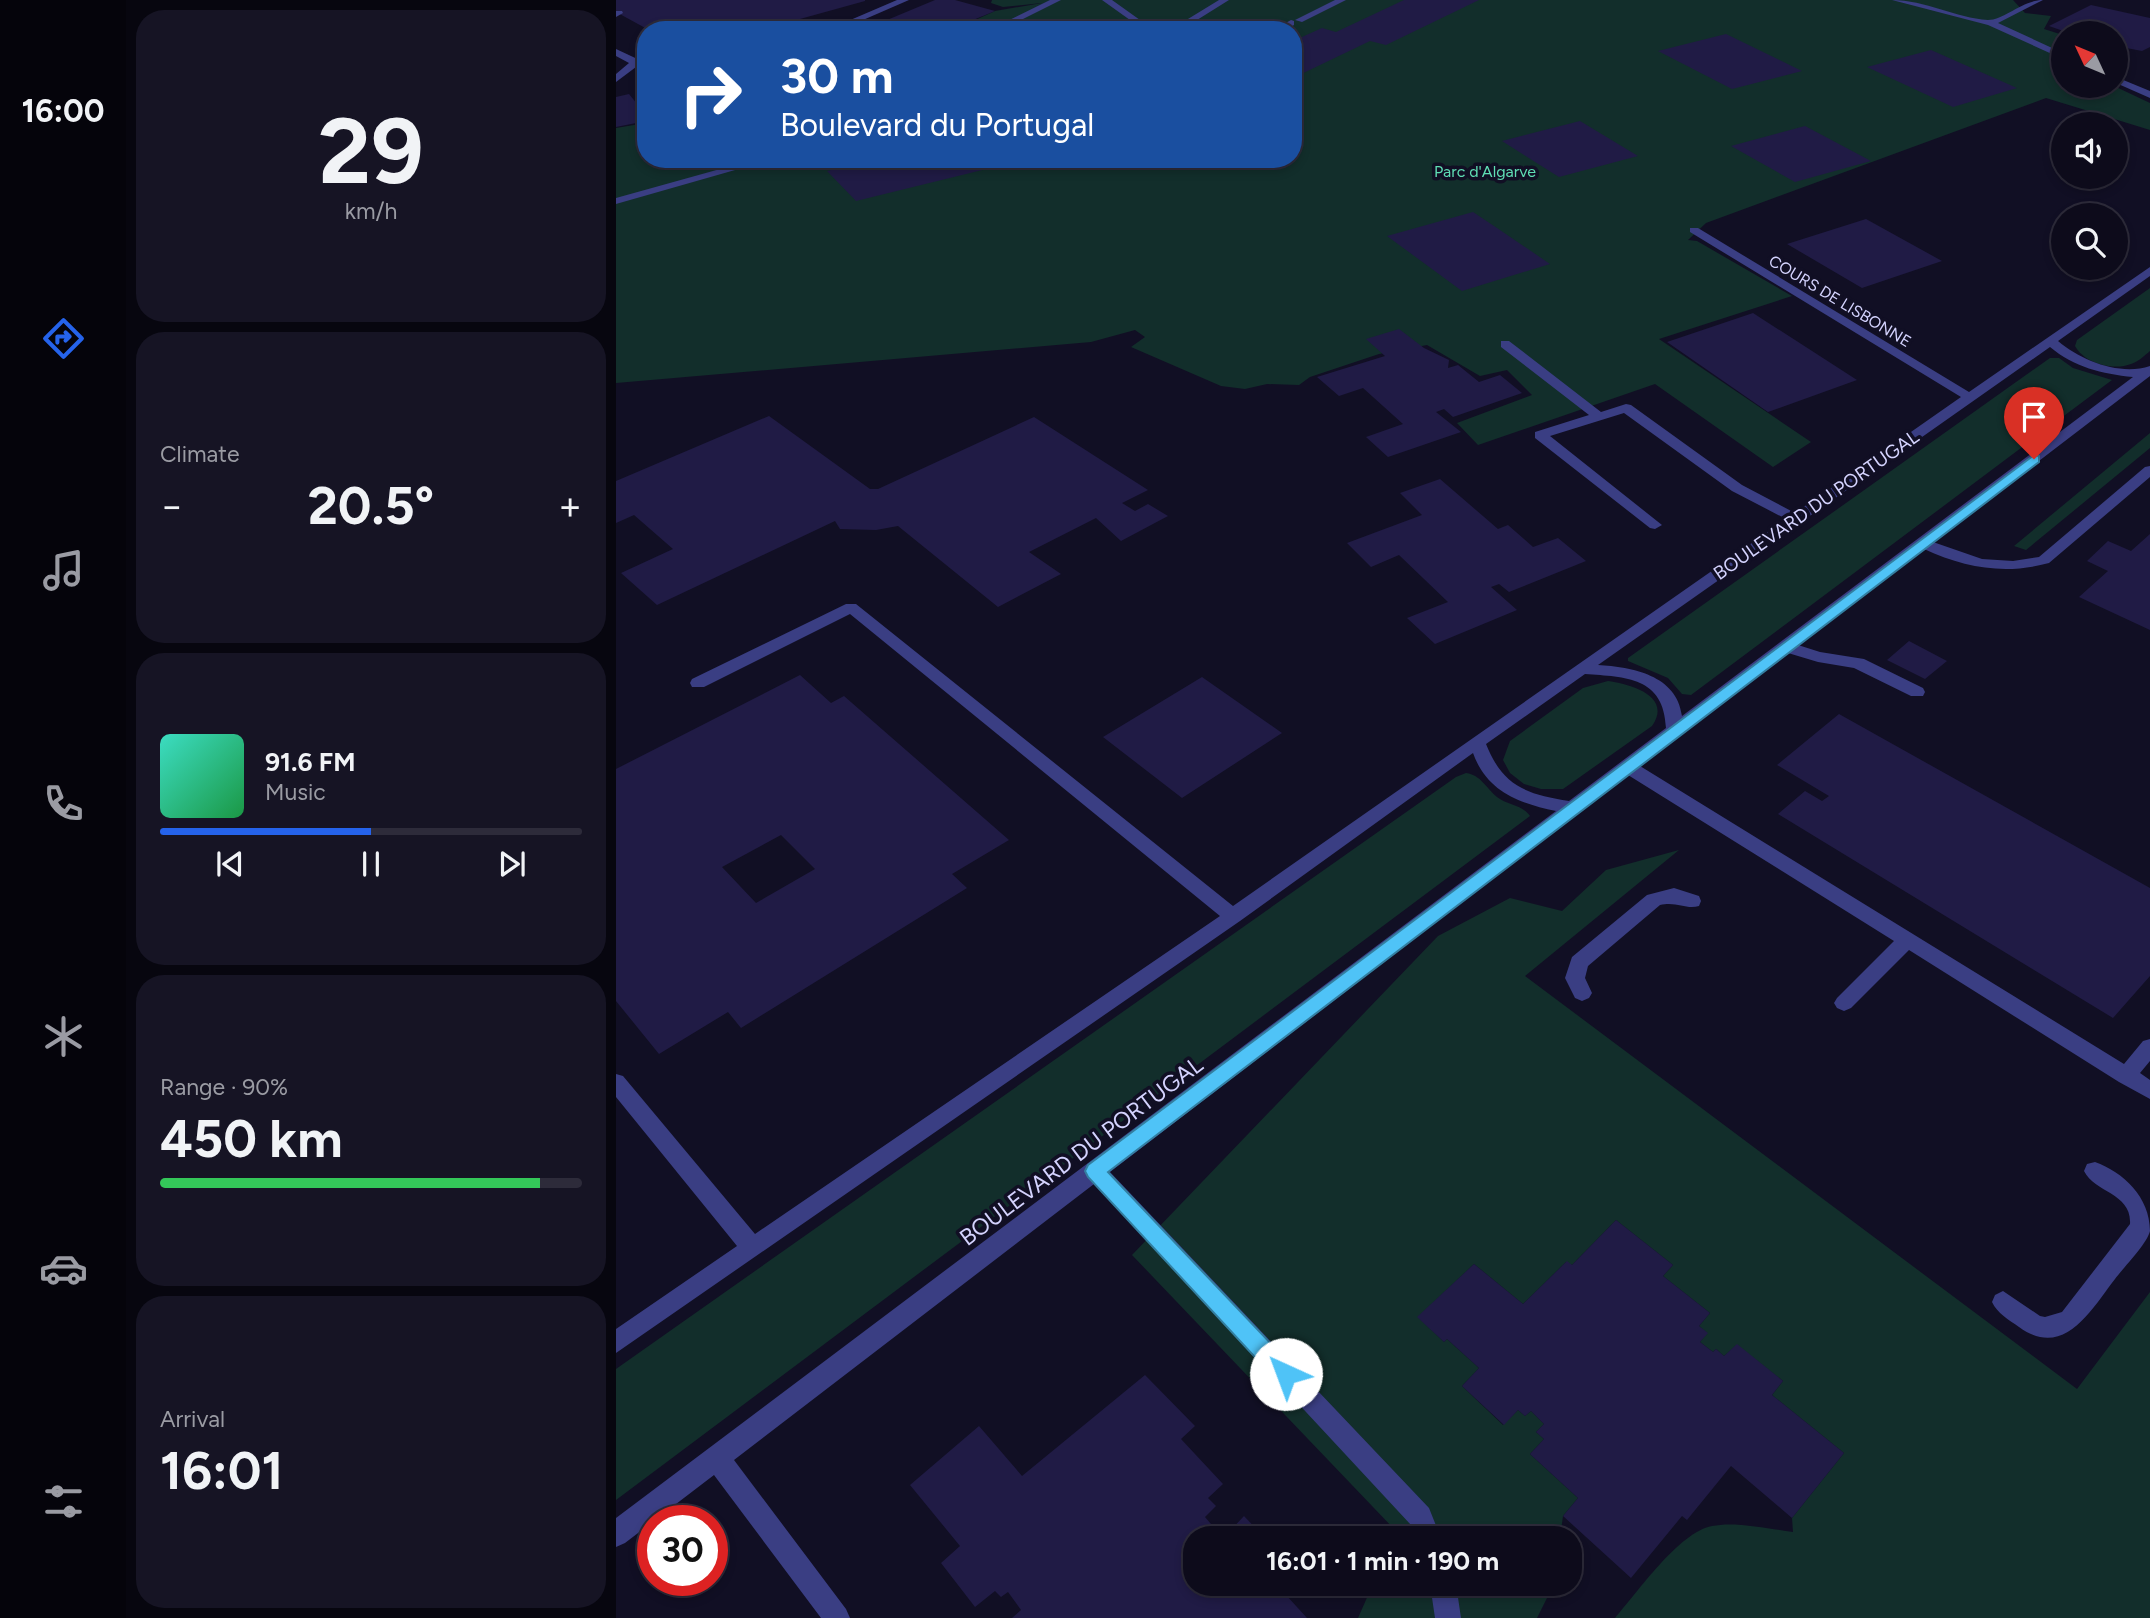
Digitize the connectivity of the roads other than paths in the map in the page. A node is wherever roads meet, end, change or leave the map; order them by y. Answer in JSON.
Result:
{"nodes":[{"id":1,"x":905,"y":0,"type":"edge"},
{"id":2,"x":1057,"y":0,"type":"edge"},
{"id":3,"x":1106,"y":0,"type":"edge"},
{"id":4,"x":1225,"y":0,"type":"edge"},
{"id":5,"x":1342,"y":0,"type":"edge"},
{"id":6,"x":1896,"y":0,"type":"edge"},
{"id":7,"x":2039,"y":0,"type":"edge"},
{"id":8,"x":853,"y":21,"type":"edge"},
{"id":9,"x":1012,"y":21,"type":"edge"},
{"id":10,"x":1137,"y":21,"type":"edge"},
{"id":11,"x":1189,"y":21,"type":"edge"},
{"id":12,"x":1297,"y":21,"type":"edge"},
{"id":13,"x":1991,"y":23,"type":"junction"},
{"id":14,"x":2051,"y":50,"type":"edge"},
{"id":15,"x":616,"y":52,"type":"edge"},
{"id":16,"x":637,"y":63,"type":"edge"},
{"id":17,"x":637,"y":67,"type":"edge"},
{"id":18,"x":616,"y":79,"type":"edge"},
{"id":19,"x":2128,"y":85,"type":"edge"},
{"id":20,"x":2150,"y":95,"type":"edge"},
{"id":21,"x":736,"y":168,"type":"edge"},
{"id":22,"x":616,"y":201,"type":"edge"},
{"id":23,"x":1694,"y":230,"type":"dead end"},
{"id":24,"x":2150,"y":271,"type":"edge"},
{"id":25,"x":2051,"y":341,"type":"junction"},
{"id":26,"x":1505,"y":344,"type":"dead end"},
{"id":27,"x":2148,"y":372,"type":"edge"},
{"id":28,"x":1969,"y":397,"type":"junction"},
{"id":29,"x":1598,"y":416,"type":"junction"},
{"id":30,"x":2150,"y":470,"type":"edge"},
{"id":31,"x":1796,"y":519,"type":"junction"},
{"id":32,"x":1655,"y":525,"type":"dead end"},
{"id":33,"x":1924,"y":544,"type":"junction"},
{"id":34,"x":1787,"y":647,"type":"junction"},
{"id":35,"x":1581,"y":669,"type":"junction"},
{"id":36,"x":698,"y":683,"type":"dead end"},
{"id":37,"x":1917,"y":692,"type":"dead end"},
{"id":38,"x":1675,"y":732,"type":"junction"},
{"id":39,"x":1477,"y":741,"type":"junction"},
{"id":40,"x":1628,"y":767,"type":"junction"},
{"id":41,"x":1575,"y":808,"type":"junction"},
{"id":42,"x":1692,"y":901,"type":"dead end"},
{"id":43,"x":1233,"y":916,"type":"junction"},
{"id":44,"x":1906,"y":941,"type":"junction"},
{"id":45,"x":1583,"y":993,"type":"dead end"},
{"id":46,"x":1844,"y":1003,"type":"dead end"},
{"id":47,"x":2150,"y":1047,"type":"edge"},
{"id":48,"x":2126,"y":1076,"type":"junction"},
{"id":49,"x":616,"y":1082,"type":"edge"},
{"id":50,"x":2150,"y":1090,"type":"edge"},
{"id":51,"x":1095,"y":1171,"type":"junction"},
{"id":52,"x":2095,"y":1171,"type":"dead end"},
{"id":53,"x":752,"y":1247,"type":"junction"},
{"id":54,"x":2003,"y":1302,"type":"dead end"},
{"id":55,"x":616,"y":1341,"type":"edge"},
{"id":56,"x":717,"y":1458,"type":"junction"},
{"id":57,"x":1423,"y":1526,"type":"edge"},
{"id":58,"x":616,"y":1534,"type":"edge"},
{"id":59,"x":1445,"y":1596,"type":"edge"},
{"id":60,"x":837,"y":1618,"type":"edge"},
{"id":61,"x":1448,"y":1618,"type":"edge"}],
"edges":[{"from":1,"to":8,"type":"street"},
{"from":2,"to":9,"type":"street"},
{"from":3,"to":10,"type":"street"},
{"from":4,"to":11,"type":"street"},
{"from":5,"to":12,"type":"street"},
{"from":6,"to":13,"type":"street"},
{"from":7,"to":13,"type":"street"},
{"from":13,"to":14,"type":"street"},
{"from":15,"to":16,"type":"street"},
{"from":17,"to":18,"type":"street"},
{"from":19,"to":20,"type":"street"},
{"from":21,"to":22,"type":"street"},
{"from":23,"to":28,"type":"street","name":"COURS DE LISBONNE"},
{"from":24,"to":25,"type":"street","name":"BOULEVARD DU PORTUGAL"},
{"from":25,"to":27,"type":"street","name":"BOULEVARD DU PORTUGAL"},
{"from":25,"to":28,"type":"street","name":"BOULEVARD DU PORTUGAL"},
{"from":26,"to":29,"type":"street"},
{"from":27,"to":33,"type":"street","name":"BOULEVARD DU PORTUGAL"},
{"from":28,"to":31,"type":"street","name":"BOULEVARD DU PORTUGAL"},
{"from":29,"to":31,"type":"street"},
{"from":29,"to":32,"type":"street"},
{"from":30,"to":33,"type":"street"},
{"from":31,"to":35,"type":"street","name":"BOULEVARD DU PORTUGAL"},
{"from":33,"to":34,"type":"street","name":"BOULEVARD DU PORTUGAL"},
{"from":34,"to":37,"type":"street"},
{"from":34,"to":38,"type":"street","name":"BOULEVARD DU PORTUGAL"},
{"from":35,"to":38,"type":"street"},
{"from":35,"to":39,"type":"street","name":"BOULEVARD DU PORTUGAL"},
{"from":36,"to":43,"type":"street"},
{"from":38,"to":40,"type":"street","name":"BOULEVARD DU PORTUGAL"},
{"from":39,"to":41,"type":"street"},
{"from":39,"to":43,"type":"street","name":"BOULEVARD DU PORTUGAL"},
{"from":40,"to":41,"type":"street","name":"BOULEVARD DU PORTUGAL"},
{"from":40,"to":44,"type":"street"},
{"from":41,"to":51,"type":"street","name":"BOULEVARD DU PORTUGAL"},
{"from":42,"to":45,"type":"street"},
{"from":43,"to":53,"type":"street","name":"BOULEVARD DU PORTUGAL"},
{"from":44,"to":46,"type":"street"},
{"from":44,"to":48,"type":"street"},
{"from":47,"to":48,"type":"street"},
{"from":48,"to":50,"type":"street"},
{"from":49,"to":53,"type":"street"},
{"from":51,"to":56,"type":"street","name":"BOULEVARD DU PORTUGAL"},
{"from":51,"to":57,"type":"street"},
{"from":52,"to":54,"type":"street"},
{"from":53,"to":55,"type":"street","name":"BOULEVARD DU PORTUGAL"},
{"from":56,"to":58,"type":"street","name":"BOULEVARD DU PORTUGAL"},
{"from":56,"to":60,"type":"street"},
{"from":59,"to":61,"type":"street"}]}
